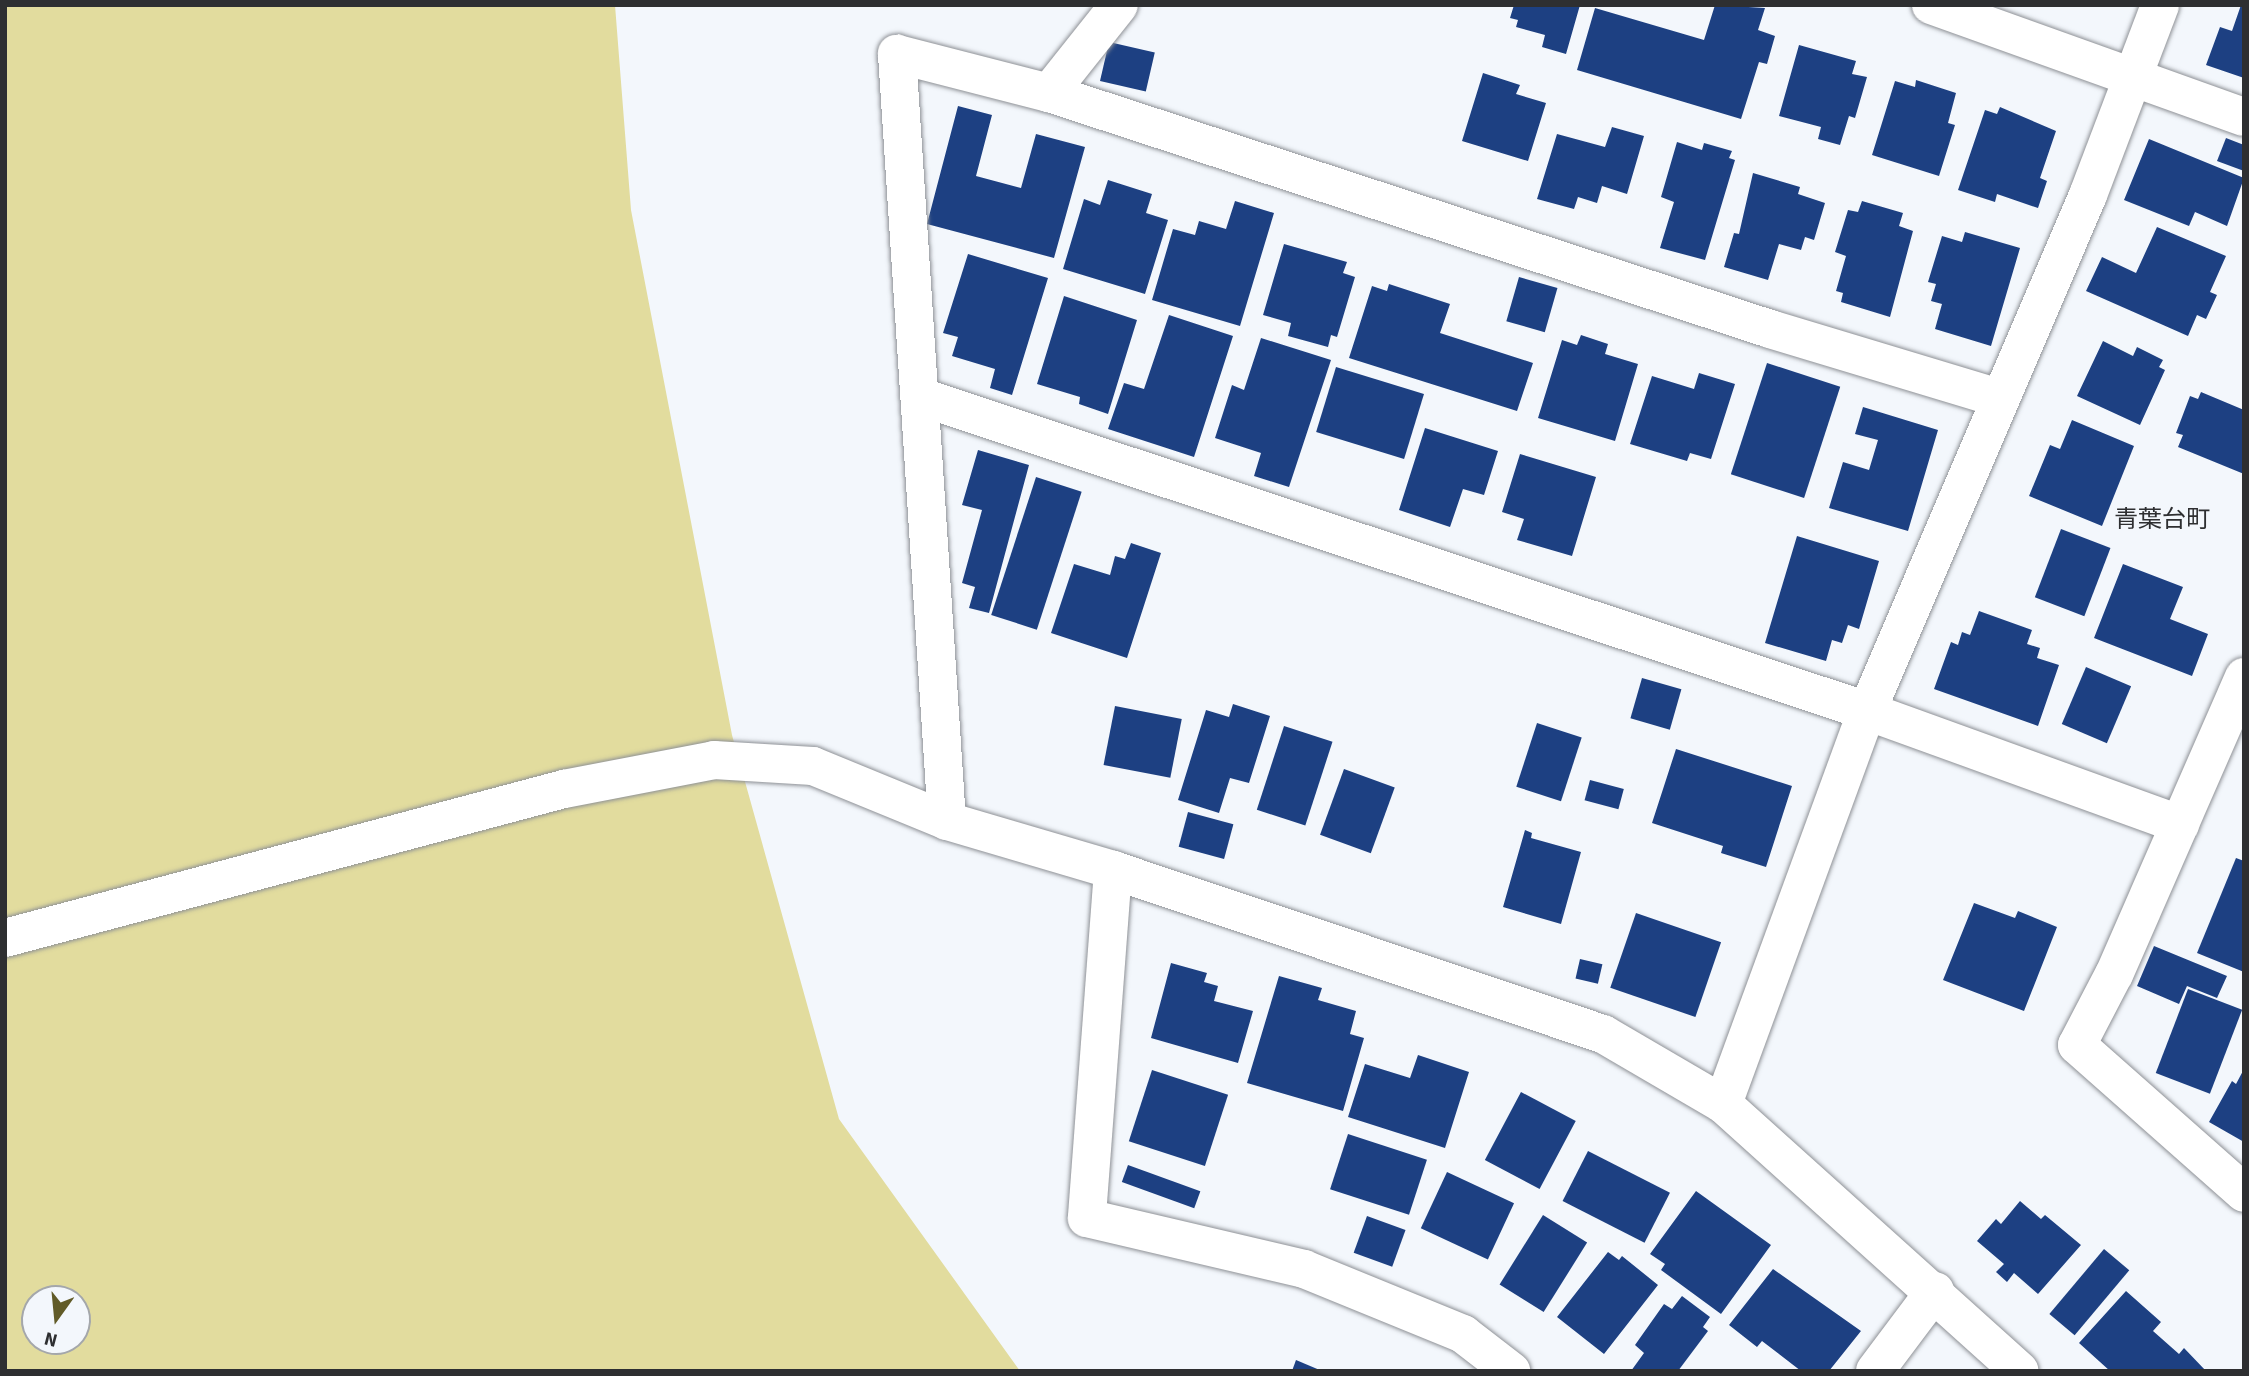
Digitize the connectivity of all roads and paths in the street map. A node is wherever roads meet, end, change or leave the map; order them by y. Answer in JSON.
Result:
{"nodes":[{"id":1,"x":1119,"y":5,"type":"edge"},
{"id":2,"x":1931,"y":5,"type":"edge"},
{"id":3,"x":2160,"y":5,"type":"edge"},
{"id":4,"x":2131,"y":78,"type":"junction"},
{"id":5,"x":1049,"y":93,"type":"junction"},
{"id":6,"x":2244,"y":117,"type":"edge"},
{"id":7,"x":921,"y":397,"type":"junction"},
{"id":8,"x":1998,"y":398,"type":"junction"},
{"id":9,"x":2244,"y":677,"type":"edge"},
{"id":10,"x":1867,"y":711,"type":"junction"},
{"id":11,"x":947,"y":821,"type":"junction"},
{"id":12,"x":2180,"y":824,"type":"junction"},
{"id":13,"x":1113,"y":870,"type":"junction"},
{"id":14,"x":5,"y":938,"type":"edge"},
{"id":15,"x":1723,"y":1104,"type":"junction"},
{"id":16,"x":2244,"y":1193,"type":"edge"},
{"id":17,"x":1935,"y":1291,"type":"junction"},
{"id":18,"x":1511,"y":1371,"type":"edge"},
{"id":19,"x":1875,"y":1371,"type":"edge"},
{"id":20,"x":2020,"y":1371,"type":"edge"}],
"edges":[{"from":1,"to":5,"type":"street"},
{"from":2,"to":4,"type":"street"},
{"from":3,"to":4,"type":"street"},
{"from":4,"to":6,"type":"street"},
{"from":4,"to":8,"type":"street"},
{"from":5,"to":7,"type":"street"},
{"from":5,"to":8,"type":"street"},
{"from":7,"to":10,"type":"street"},
{"from":7,"to":11,"type":"street"},
{"from":8,"to":10,"type":"street"},
{"from":9,"to":12,"type":"street"},
{"from":10,"to":12,"type":"street"},
{"from":10,"to":15,"type":"street"},
{"from":11,"to":13,"type":"street"},
{"from":11,"to":14,"type":"street"},
{"from":12,"to":16,"type":"street"},
{"from":13,"to":15,"type":"street"},
{"from":13,"to":18,"type":"street"},
{"from":15,"to":17,"type":"street"},
{"from":17,"to":19,"type":"street"},
{"from":17,"to":20,"type":"street"}]}
